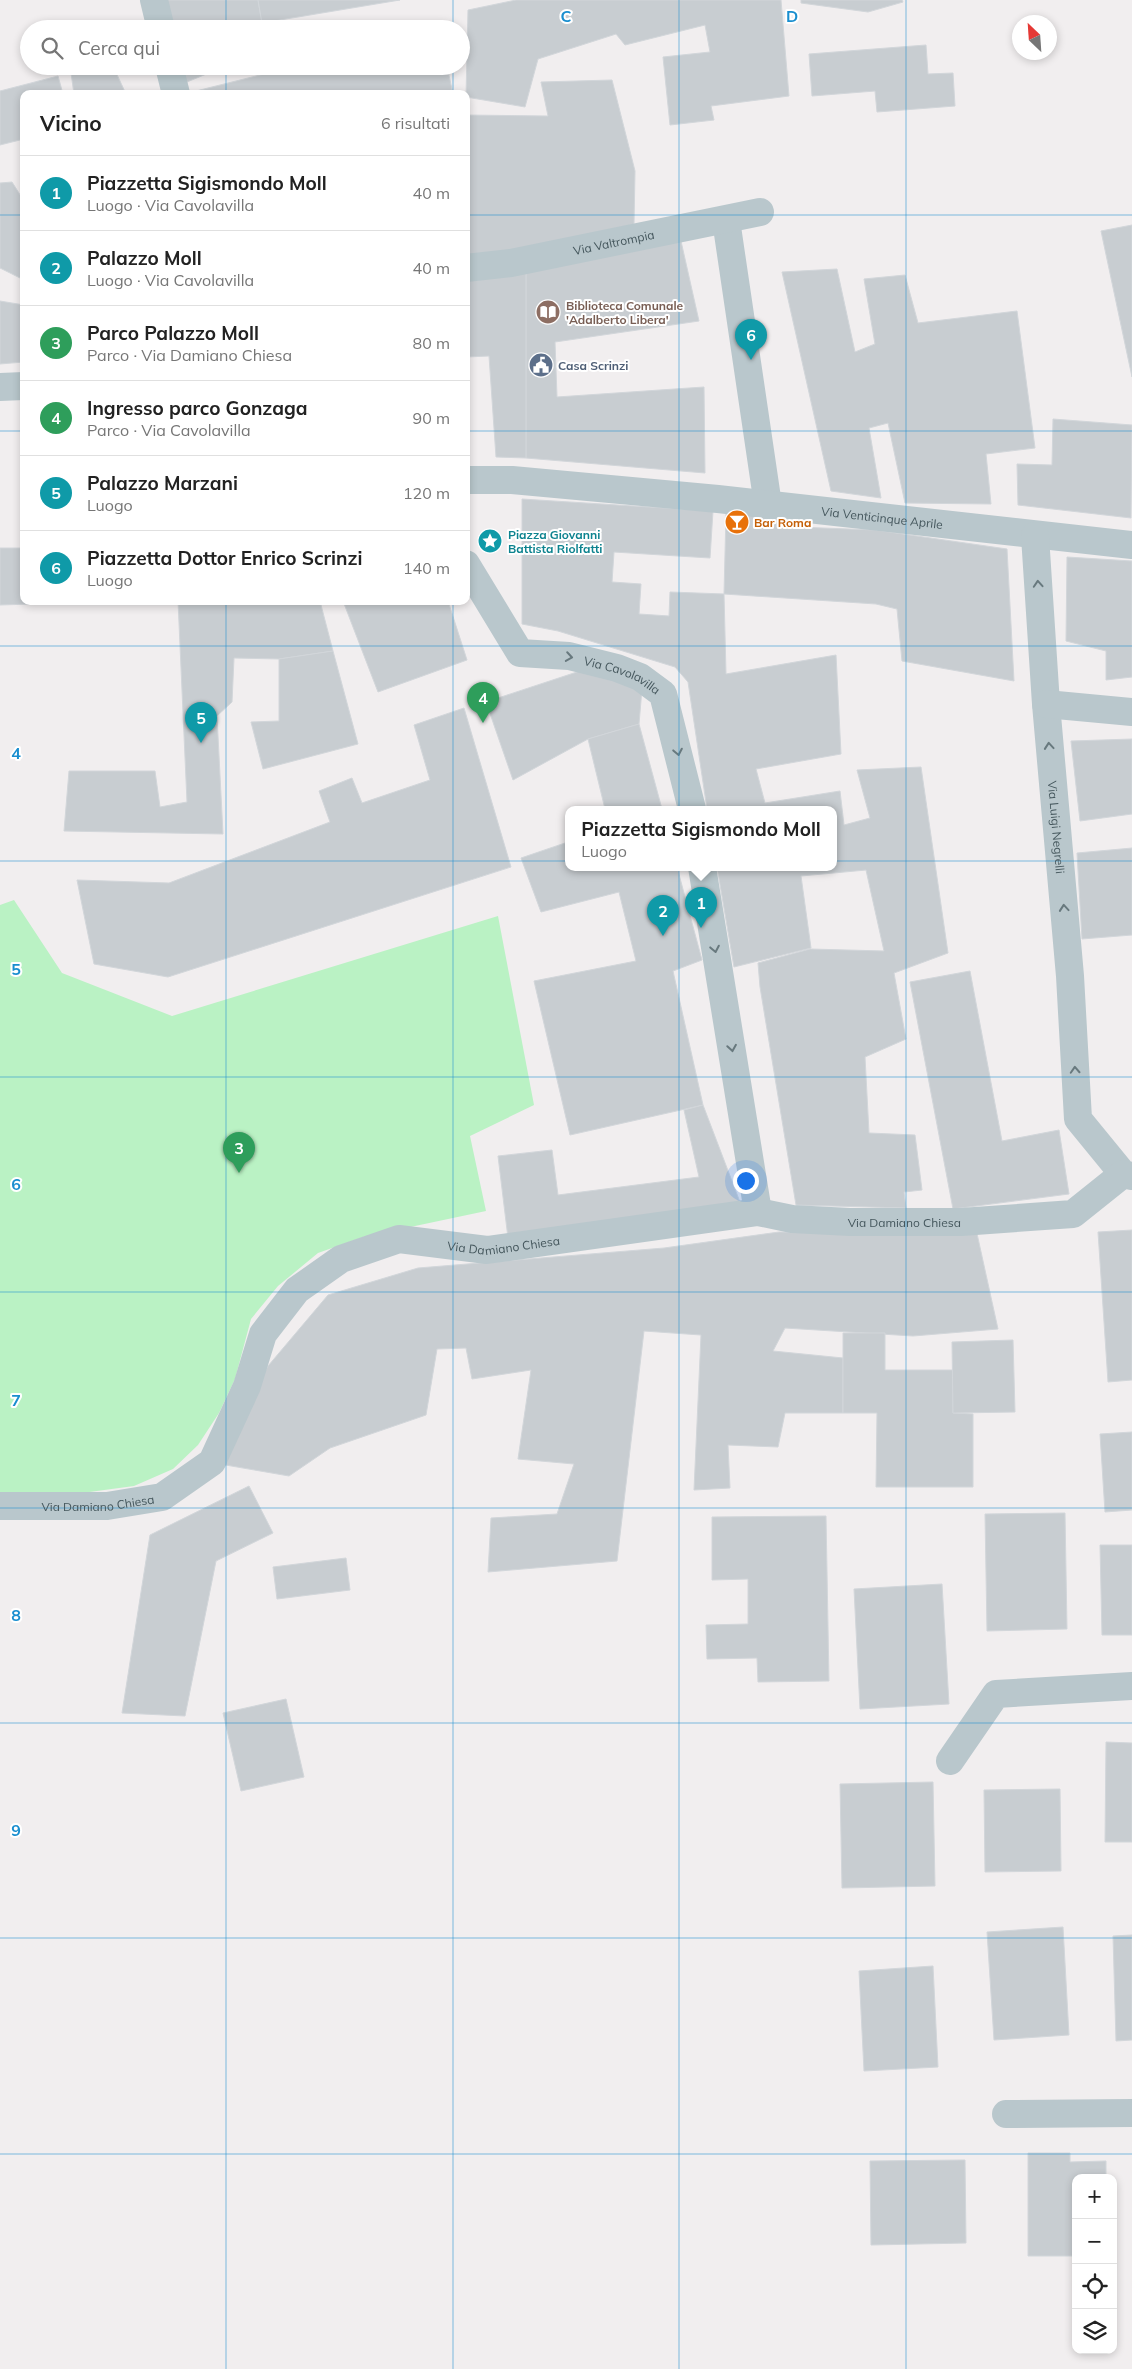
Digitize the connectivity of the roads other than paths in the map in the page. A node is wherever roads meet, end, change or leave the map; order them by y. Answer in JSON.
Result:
{"nodes":[{"id":1,"x":154,"y":0,"type":"edge"},
{"id":2,"x":159,"y":20,"type":"edge"},
{"id":3,"x":171,"y":75,"type":"edge"},
{"id":4,"x":175,"y":90,"type":"edge"},
{"id":5,"x":760,"y":212,"type":"dead end"},
{"id":6,"x":726,"y":220,"type":"junction"},
{"id":7,"x":470,"y":268,"type":"edge"},
{"id":8,"x":20,"y":386,"type":"edge"},
{"id":9,"x":0,"y":387,"type":"edge"},
{"id":10,"x":470,"y":480,"type":"edge"},
{"id":11,"x":768,"y":505,"type":"junction"},
{"id":12,"x":1035,"y":536,"type":"junction"},
{"id":13,"x":1132,"y":545,"type":"edge"},
{"id":14,"x":470,"y":571,"type":"edge"},
{"id":15,"x":1046,"y":704,"type":"junction"},
{"id":16,"x":1132,"y":712,"type":"edge"},
{"id":17,"x":691,"y":806,"type":"edge"},
{"id":18,"x":703,"y":871,"type":"edge"},
{"id":19,"x":1078,"y":1119,"type":"joint"},
{"id":20,"x":1128,"y":1175,"type":"edge"},
{"id":21,"x":758,"y":1212,"type":"junction"},
{"id":22,"x":0,"y":1506,"type":"edge"},
{"id":23,"x":1132,"y":1686,"type":"edge"},
{"id":24,"x":950,"y":1761,"type":"dead end"},
{"id":25,"x":1132,"y":2113,"type":"edge"},
{"id":26,"x":1006,"y":2114,"type":"dead end"}],
"edges":[{"from":1,"to":2,"type":"street"},
{"from":3,"to":4,"type":"street"},
{"from":5,"to":6,"type":"street","name":"Via Valtrompia"},
{"from":6,"to":7,"type":"street","name":"Via Valtrompia"},
{"from":6,"to":11,"type":"street"},
{"from":8,"to":9,"type":"street"},
{"from":10,"to":11,"type":"street","name":"Via Venticinque Aprile"},
{"from":11,"to":12,"type":"street","name":"Via Venticinque Aprile"},
{"from":12,"to":13,"type":"street","name":"Via Venticinque Aprile"},
{"from":15,"to":12,"type":"street","name":"Via Luigi Negrelli","one_way":true},
{"from":14,"to":17,"type":"street","name":"Via Cavolavilla","one_way":true},
{"from":15,"to":16,"type":"street"},
{"from":19,"to":15,"type":"street","name":"Via Luigi Negrelli","one_way":true},
{"from":18,"to":21,"type":"street","one_way":true},
{"from":19,"to":20,"type":"street","name":"Via Damiano Chiesa"},
{"from":20,"to":21,"type":"street","name":"Via Damiano Chiesa"},
{"from":21,"to":22,"type":"street","name":"Via Damiano Chiesa"},
{"from":23,"to":24,"type":"street"},
{"from":25,"to":26,"type":"street"}]}
